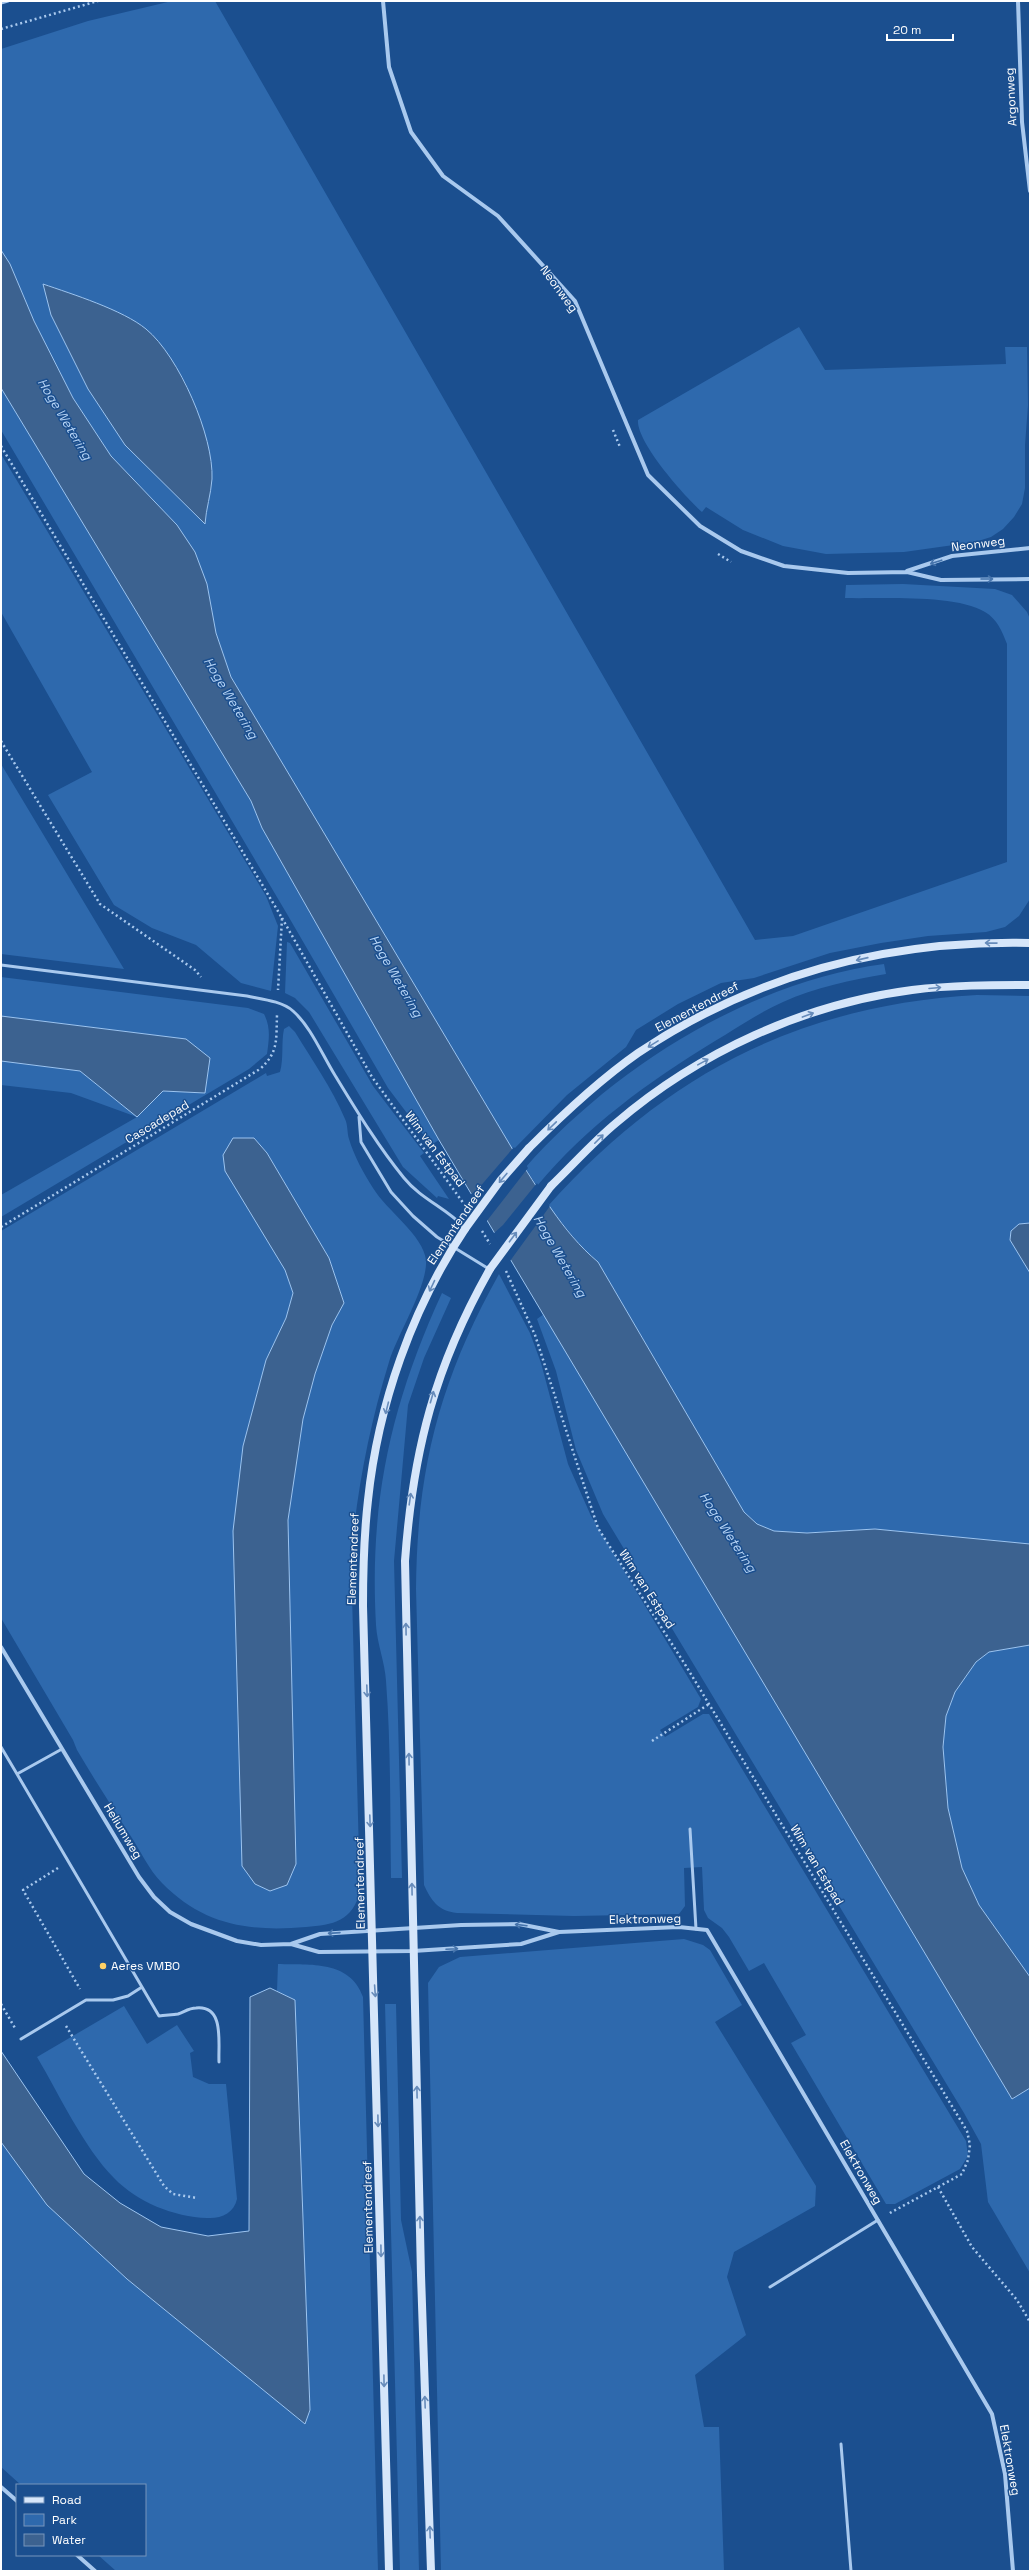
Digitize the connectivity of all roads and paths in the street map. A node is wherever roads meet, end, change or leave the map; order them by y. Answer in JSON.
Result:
{"nodes":[{"id":1,"x":8,"y":1,"type":"edge"},
{"id":2,"x":98,"y":1,"type":"edge"},
{"id":3,"x":383,"y":1,"type":"edge"},
{"id":4,"x":1018,"y":1,"type":"edge"},
{"id":5,"x":1,"y":3,"type":"edge"},
{"id":6,"x":1,"y":29,"type":"edge"},
{"id":7,"x":1030,"y":191,"type":"edge"},
{"id":8,"x":612,"y":428,"type":"dead end"},
{"id":9,"x":1,"y":446,"type":"edge"},
{"id":10,"x":623,"y":453,"type":"dead end"},
{"id":11,"x":1030,"y":548,"type":"edge"},
{"id":12,"x":716,"y":554,"type":"dead end"},
{"id":13,"x":735,"y":562,"type":"dead end"},
{"id":14,"x":907,"y":572,"type":"junction"},
{"id":15,"x":1030,"y":579,"type":"edge"},
{"id":16,"x":1,"y":741,"type":"edge"},
{"id":17,"x":282,"y":918,"type":"junction"},
{"id":18,"x":1030,"y":943,"type":"edge"},
{"id":19,"x":1,"y":965,"type":"edge"},
{"id":20,"x":1030,"y":985,"type":"edge"},
{"id":21,"x":211,"y":991,"type":"junction"},
{"id":22,"x":277,"y":1003,"type":"junction"},
{"id":23,"x":359,"y":1116,"type":"junction"},
{"id":24,"x":467,"y":1208,"type":"dead end"},
{"id":25,"x":1,"y":1227,"type":"edge"},
{"id":26,"x":480,"y":1227,"type":"dead end"},
{"id":27,"x":465,"y":1229,"type":"junction"},
{"id":28,"x":491,"y":1245,"type":"dead end"},
{"id":29,"x":453,"y":1246,"type":"junction"},
{"id":30,"x":490,"y":1269,"type":"junction"},
{"id":31,"x":505,"y":1270,"type":"dead end"},
{"id":32,"x":1,"y":1647,"type":"edge"},
{"id":33,"x":709,"y":1704,"type":"junction"},
{"id":34,"x":652,"y":1740,"type":"dead end"},
{"id":35,"x":1,"y":1747,"type":"edge"},
{"id":36,"x":62,"y":1749,"type":"junction"},
{"id":37,"x":17,"y":1774,"type":"junction"},
{"id":38,"x":690,"y":1829,"type":"dead end"},
{"id":39,"x":68,"y":1861,"type":"junction"},
{"id":40,"x":412,"y":1928,"type":"junction"},
{"id":41,"x":696,"y":1929,"type":"junction"},
{"id":42,"x":373,"y":1930,"type":"junction"},
{"id":43,"x":559,"y":1932,"type":"junction"},
{"id":44,"x":291,"y":1944,"type":"junction"},
{"id":45,"x":413,"y":1951,"type":"junction"},
{"id":46,"x":373,"y":1952,"type":"junction"},
{"id":47,"x":142,"y":1987,"type":"junction"},
{"id":48,"x":86,"y":2000,"type":"junction"},
{"id":49,"x":1,"y":2004,"type":"edge"},
{"id":50,"x":60,"y":2016,"type":"junction"},
{"id":51,"x":21,"y":2039,"type":"joint"},
{"id":52,"x":219,"y":2062,"type":"dead end"},
{"id":53,"x":938,"y":2187,"type":"junction"},
{"id":54,"x":197,"y":2198,"type":"dead end"},
{"id":55,"x":878,"y":2220,"type":"junction"},
{"id":56,"x":770,"y":2287,"type":"dead end"},
{"id":57,"x":1030,"y":2322,"type":"edge"},
{"id":58,"x":841,"y":2444,"type":"dead end"},
{"id":59,"x":1,"y":2487,"type":"edge"},
{"id":60,"x":16,"y":2500,"type":"edge"},
{"id":61,"x":78,"y":2556,"type":"edge"},
{"id":62,"x":95,"y":2571,"type":"edge"},
{"id":63,"x":389,"y":2571,"type":"edge"},
{"id":64,"x":431,"y":2571,"type":"edge"},
{"id":65,"x":851,"y":2571,"type":"edge"},
{"id":66,"x":1013,"y":2571,"type":"edge"}],
"edges":[{"from":1,"to":5,"type":"lane"},
{"from":2,"to":6,"type":"path"},
{"from":3,"to":14,"type":"street","name":"Neonweg"},
{"from":4,"to":7,"type":"street","name":"Argonweg"},
{"from":8,"to":10,"type":"path"},
{"from":9,"to":17,"type":"path","name":"Wim van Estpad"},
{"from":11,"to":14,"type":"street","name":"Neonweg","one_way":true},
{"from":12,"to":13,"type":"path"},
{"from":14,"to":15,"type":"street","name":"Neonweg","one_way":true},
{"from":16,"to":21,"type":"path"},
{"from":17,"to":22,"type":"path","name":"Cascadepad"},
{"from":17,"to":24,"type":"path","name":"Wim van Estpad"},
{"from":18,"to":27,"type":"main road","name":"Elementendreef","one_way":true,"bridge":true},
{"from":19,"to":21,"type":"lane"},
{"from":30,"to":20,"type":"main road","one_way":true,"bridge":true},
{"from":21,"to":22,"type":"lane"},
{"from":22,"to":23,"type":"lane"},
{"from":22,"to":25,"type":"path","name":"Cascadepad"},
{"from":23,"to":27,"type":"lane"},
{"from":23,"to":29,"type":"lane"},
{"from":26,"to":28,"type":"path"},
{"from":27,"to":29,"type":"main road","name":"Elementendreef"},
{"from":29,"to":30,"type":"lane"},
{"from":29,"to":42,"type":"main road","name":"Elementendreef","one_way":true},
{"from":40,"to":30,"type":"main road","one_way":true},
{"from":31,"to":33,"type":"path","name":"Wim van Estpad"},
{"from":32,"to":36,"type":"street","name":"Heliumweg"},
{"from":33,"to":34,"type":"path"},
{"from":33,"to":53,"type":"path","name":"Wim van Estpad"},
{"from":35,"to":37,"type":"lane"},
{"from":36,"to":37,"type":"lane"},
{"from":36,"to":44,"type":"street","name":"Heliumweg"},
{"from":37,"to":39,"type":"lane"},
{"from":38,"to":41,"type":"lane"},
{"from":39,"to":47,"type":"lane"},
{"from":39,"to":48,"type":"path"},
{"from":40,"to":42,"type":"street","name":"Heliumweg"},
{"from":43,"to":40,"type":"street","name":"Elektronweg","one_way":true},
{"from":40,"to":45,"type":"main road"},
{"from":41,"to":43,"type":"street","name":"Elektronweg"},
{"from":41,"to":55,"type":"street","name":"Elektronweg"},
{"from":42,"to":44,"type":"street","name":"Heliumweg","one_way":true},
{"from":42,"to":46,"type":"main road","name":"Elementendreef"},
{"from":45,"to":43,"type":"street","name":"Elektronweg","one_way":true},
{"from":44,"to":46,"type":"street","name":"Heliumweg"},
{"from":45,"to":46,"type":"street","name":"Heliumweg"},
{"from":64,"to":45,"type":"main road","one_way":true},
{"from":46,"to":63,"type":"main road","name":"Elementendreef","one_way":true},
{"from":47,"to":48,"type":"lane"},
{"from":47,"to":52,"type":"lane"},
{"from":48,"to":50,"type":"lane"},
{"from":49,"to":51,"type":"path"},
{"from":50,"to":51,"type":"lane"},
{"from":50,"to":54,"type":"path"},
{"from":53,"to":55,"type":"path","name":"Wim van Estpad"},
{"from":53,"to":57,"type":"path"},
{"from":55,"to":56,"type":"lane"},
{"from":55,"to":66,"type":"street","name":"Elektronweg"},
{"from":58,"to":65,"type":"lane"},
{"from":59,"to":60,"type":"street"},
{"from":61,"to":62,"type":"street"}]}
